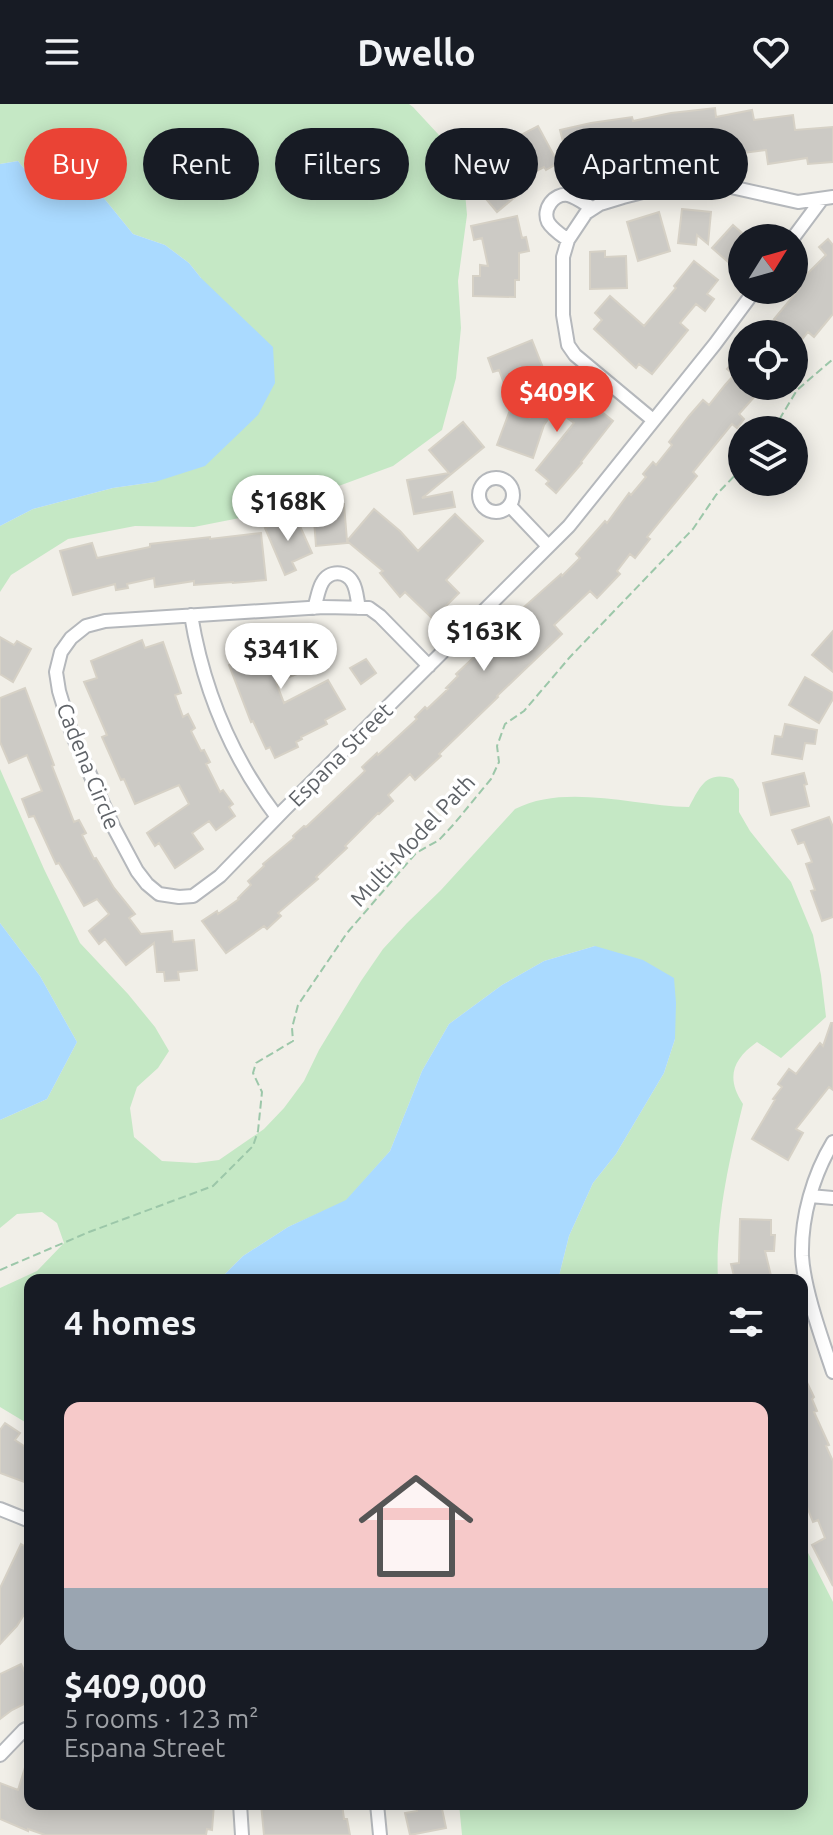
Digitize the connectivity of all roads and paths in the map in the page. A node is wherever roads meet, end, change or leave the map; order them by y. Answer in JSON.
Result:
{"nodes":[{"id":1,"x":827,"y":198,"type":"edge"},
{"id":2,"x":592,"y":208,"type":"junction"},
{"id":3,"x":805,"y":224,"type":"edge"},
{"id":4,"x":568,"y":240,"type":"junction"},
{"id":5,"x":745,"y":304,"type":"edge"},
{"id":6,"x":833,"y":359,"type":"edge"},
{"id":7,"x":781,"y":416,"type":"edge"},
{"id":8,"x":653,"y":420,"type":"junction"},
{"id":9,"x":728,"y":483,"type":"edge"},
{"id":10,"x":510,"y":506,"type":"dead end"},
{"id":11,"x":548,"y":546,"type":"junction"},
{"id":12,"x":314,"y":608,"type":"junction"},
{"id":13,"x":359,"y":608,"type":"junction"},
{"id":14,"x":191,"y":615,"type":"junction"},
{"id":15,"x":429,"y":666,"type":"junction"},
{"id":16,"x":277,"y":817,"type":"junction"},
{"id":17,"x":159,"y":894,"type":"joint"},
{"id":18,"x":833,"y":1142,"type":"edge"},
{"id":19,"x":810,"y":1196,"type":"junction"},
{"id":20,"x":833,"y":1198,"type":"edge"},
{"id":21,"x":0,"y":1270,"type":"edge"},
{"id":22,"x":806,"y":1274,"type":"edge"},
{"id":23,"x":808,"y":1283,"type":"edge"},
{"id":24,"x":831,"y":1356,"type":"edge"},
{"id":25,"x":833,"y":1372,"type":"edge"},
{"id":26,"x":2,"y":1514,"type":"edge"},
{"id":27,"x":24,"y":1520,"type":"edge"},
{"id":28,"x":24,"y":1730,"type":"edge"},
{"id":29,"x":0,"y":1755,"type":"edge"},
{"id":30,"x":240,"y":1810,"type":"edge"},
{"id":31,"x":378,"y":1810,"type":"edge"},
{"id":32,"x":242,"y":1835,"type":"edge"},
{"id":33,"x":380,"y":1835,"type":"edge"}],
"edges":[{"from":1,"to":2,"type":"street"},
{"from":1,"to":3,"type":"street"},
{"from":2,"to":4,"type":"street"},
{"from":2,"to":4,"type":"street"},
{"from":4,"to":8,"type":"street"},
{"from":5,"to":8,"type":"street","name":"Espana Street"},
{"from":6,"to":7,"type":"path"},
{"from":8,"to":11,"type":"street","name":"Espana Street"},
{"from":9,"to":21,"type":"path","name":"Multi-Model Path"},
{"from":10,"to":11,"type":"street"},
{"from":11,"to":15,"type":"street","name":"Espana Street"},
{"from":12,"to":13,"type":"street","name":"Cadena Circle"},
{"from":12,"to":13,"type":"street"},
{"from":12,"to":14,"type":"street","name":"Cadena Circle"},
{"from":13,"to":15,"type":"street"},
{"from":14,"to":16,"type":"street"},
{"from":14,"to":17,"type":"street","name":"Cadena Circle"},
{"from":15,"to":16,"type":"street","name":"Espana Street"},
{"from":16,"to":17,"type":"street","name":"Espana Street"},
{"from":18,"to":19,"type":"street"},
{"from":19,"to":20,"type":"street"},
{"from":19,"to":22,"type":"street"},
{"from":23,"to":24,"type":"street"},
{"from":24,"to":25,"type":"street"},
{"from":26,"to":27,"type":"street"},
{"from":28,"to":29,"type":"street"},
{"from":30,"to":32,"type":"street"},
{"from":31,"to":33,"type":"street"}]}
